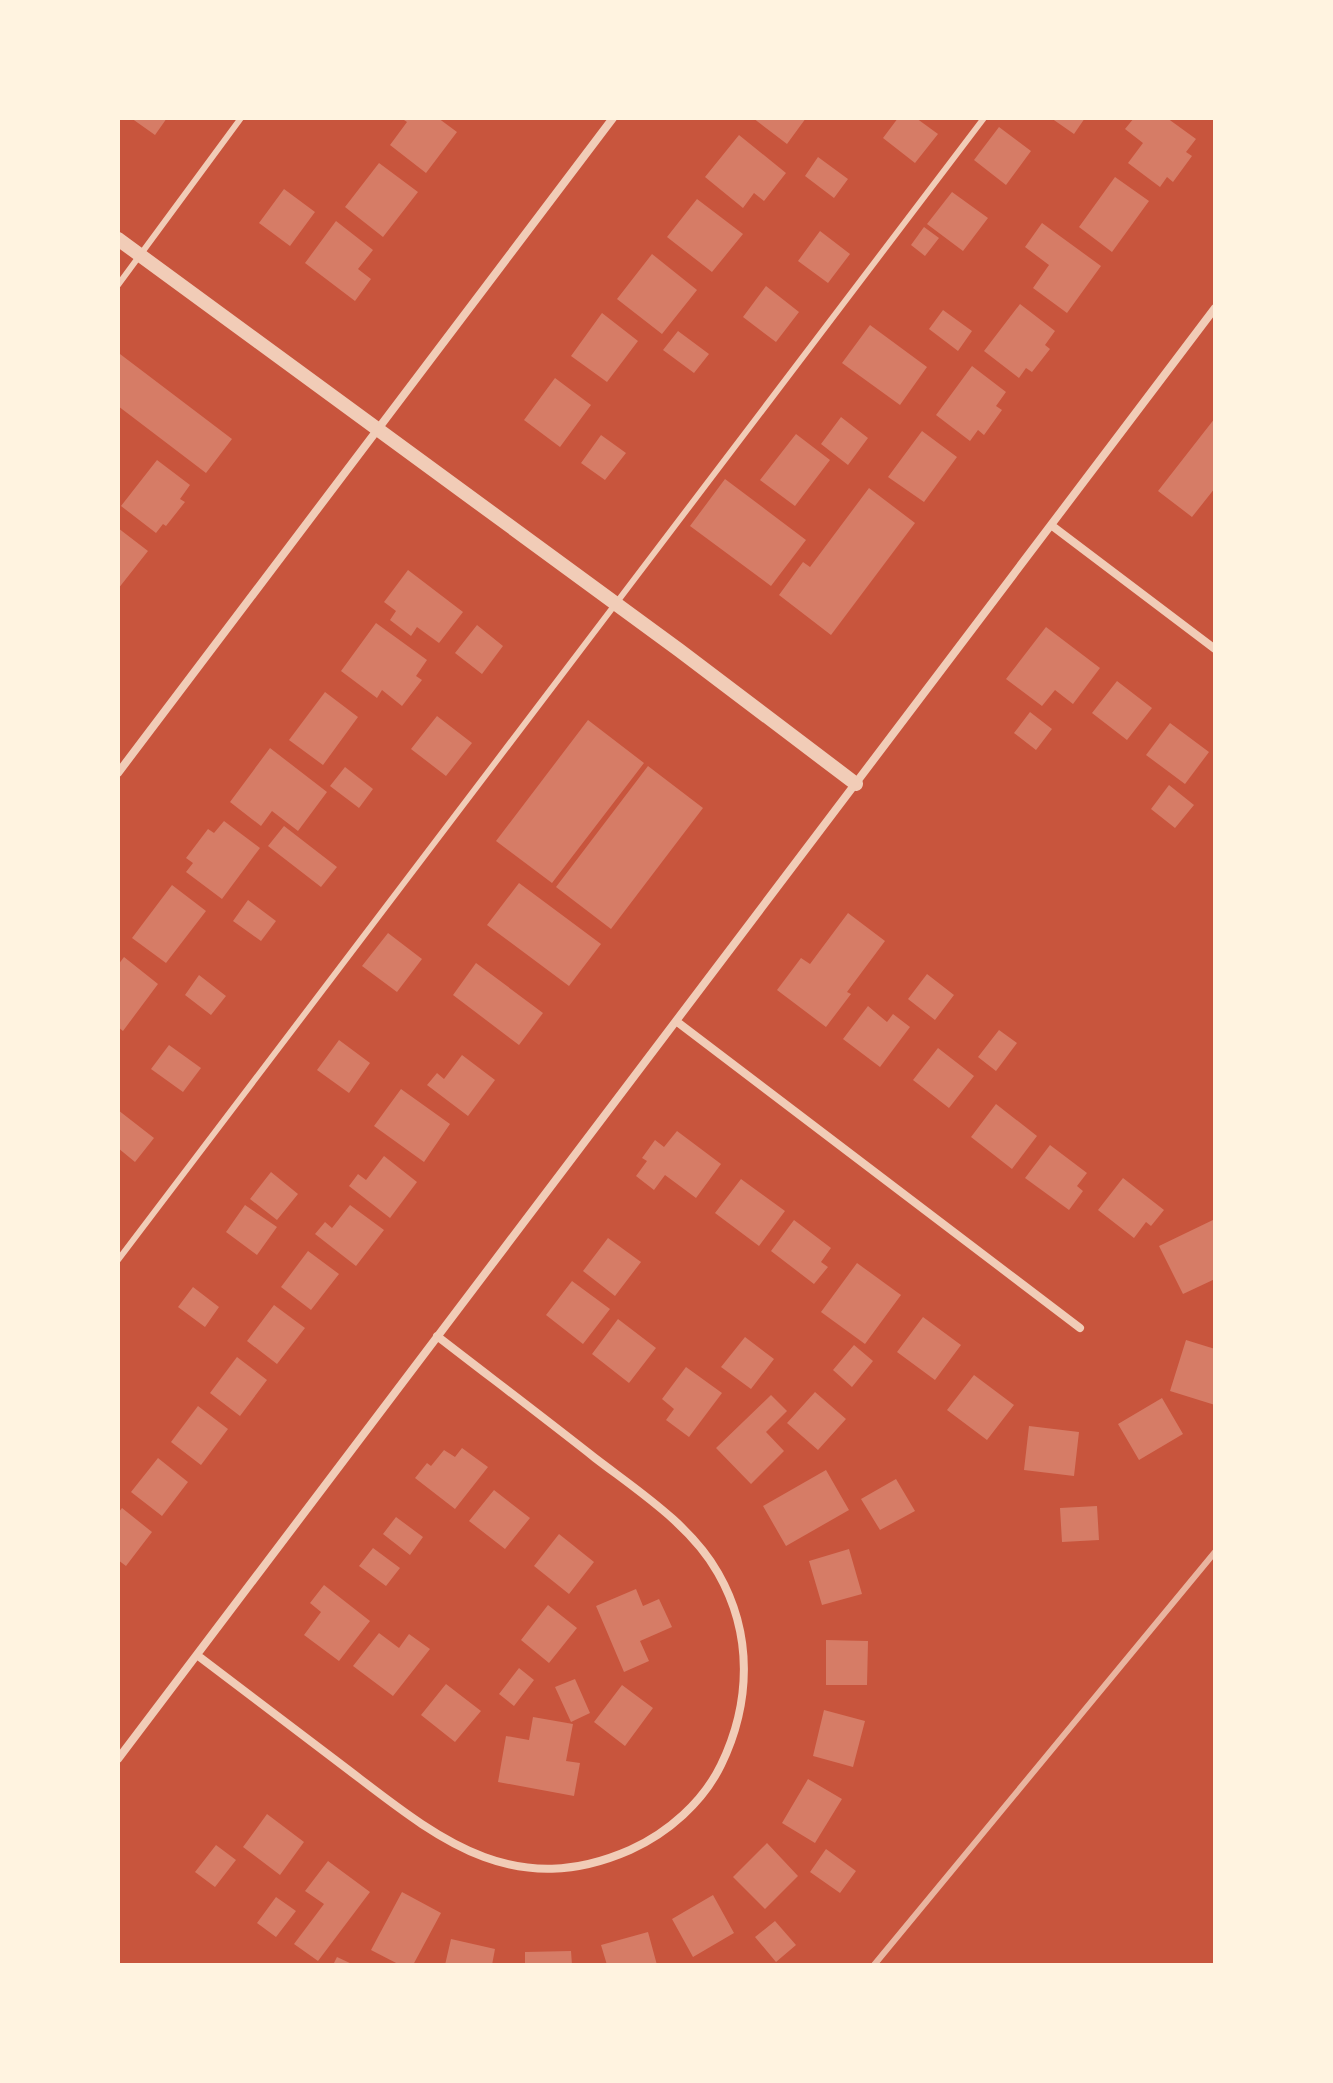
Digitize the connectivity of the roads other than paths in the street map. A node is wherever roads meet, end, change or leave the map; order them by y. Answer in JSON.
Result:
{"nodes":[{"id":1,"x":241,"y":118,"type":"edge"},
{"id":2,"x":613,"y":118,"type":"edge"},
{"id":3,"x":984,"y":118,"type":"edge"},
{"id":4,"x":118,"y":239,"type":"edge"},
{"id":5,"x":140,"y":255,"type":"junction"},
{"id":6,"x":118,"y":285,"type":"edge"},
{"id":7,"x":1215,"y":308,"type":"edge"},
{"id":8,"x":378,"y":429,"type":"junction"},
{"id":9,"x":1051,"y":525,"type":"junction"},
{"id":10,"x":617,"y":605,"type":"junction"},
{"id":11,"x":1215,"y":649,"type":"edge"},
{"id":12,"x":118,"y":773,"type":"edge"},
{"id":13,"x":856,"y":784,"type":"junction"},
{"id":14,"x":676,"y":1021,"type":"junction"},
{"id":15,"x":118,"y":1260,"type":"edge"},
{"id":16,"x":1080,"y":1328,"type":"dead end"},
{"id":17,"x":437,"y":1336,"type":"junction"},
{"id":18,"x":197,"y":1655,"type":"junction"},
{"id":19,"x":118,"y":1759,"type":"edge"}],
"edges":[{"from":1,"to":5,"type":"lane"},
{"from":2,"to":8,"type":"street"},
{"from":3,"to":10,"type":"lane"},
{"from":4,"to":5,"type":"street"},
{"from":5,"to":6,"type":"lane"},
{"from":5,"to":8,"type":"street"},
{"from":7,"to":9,"type":"street"},
{"from":8,"to":10,"type":"street"},
{"from":8,"to":12,"type":"street"},
{"from":9,"to":11,"type":"street"},
{"from":9,"to":13,"type":"street"},
{"from":10,"to":13,"type":"street"},
{"from":10,"to":15,"type":"lane"},
{"from":13,"to":14,"type":"street"},
{"from":14,"to":16,"type":"street"},
{"from":14,"to":17,"type":"street"},
{"from":17,"to":18,"type":"street"},
{"from":17,"to":18,"type":"street"},
{"from":18,"to":19,"type":"street"}]}
